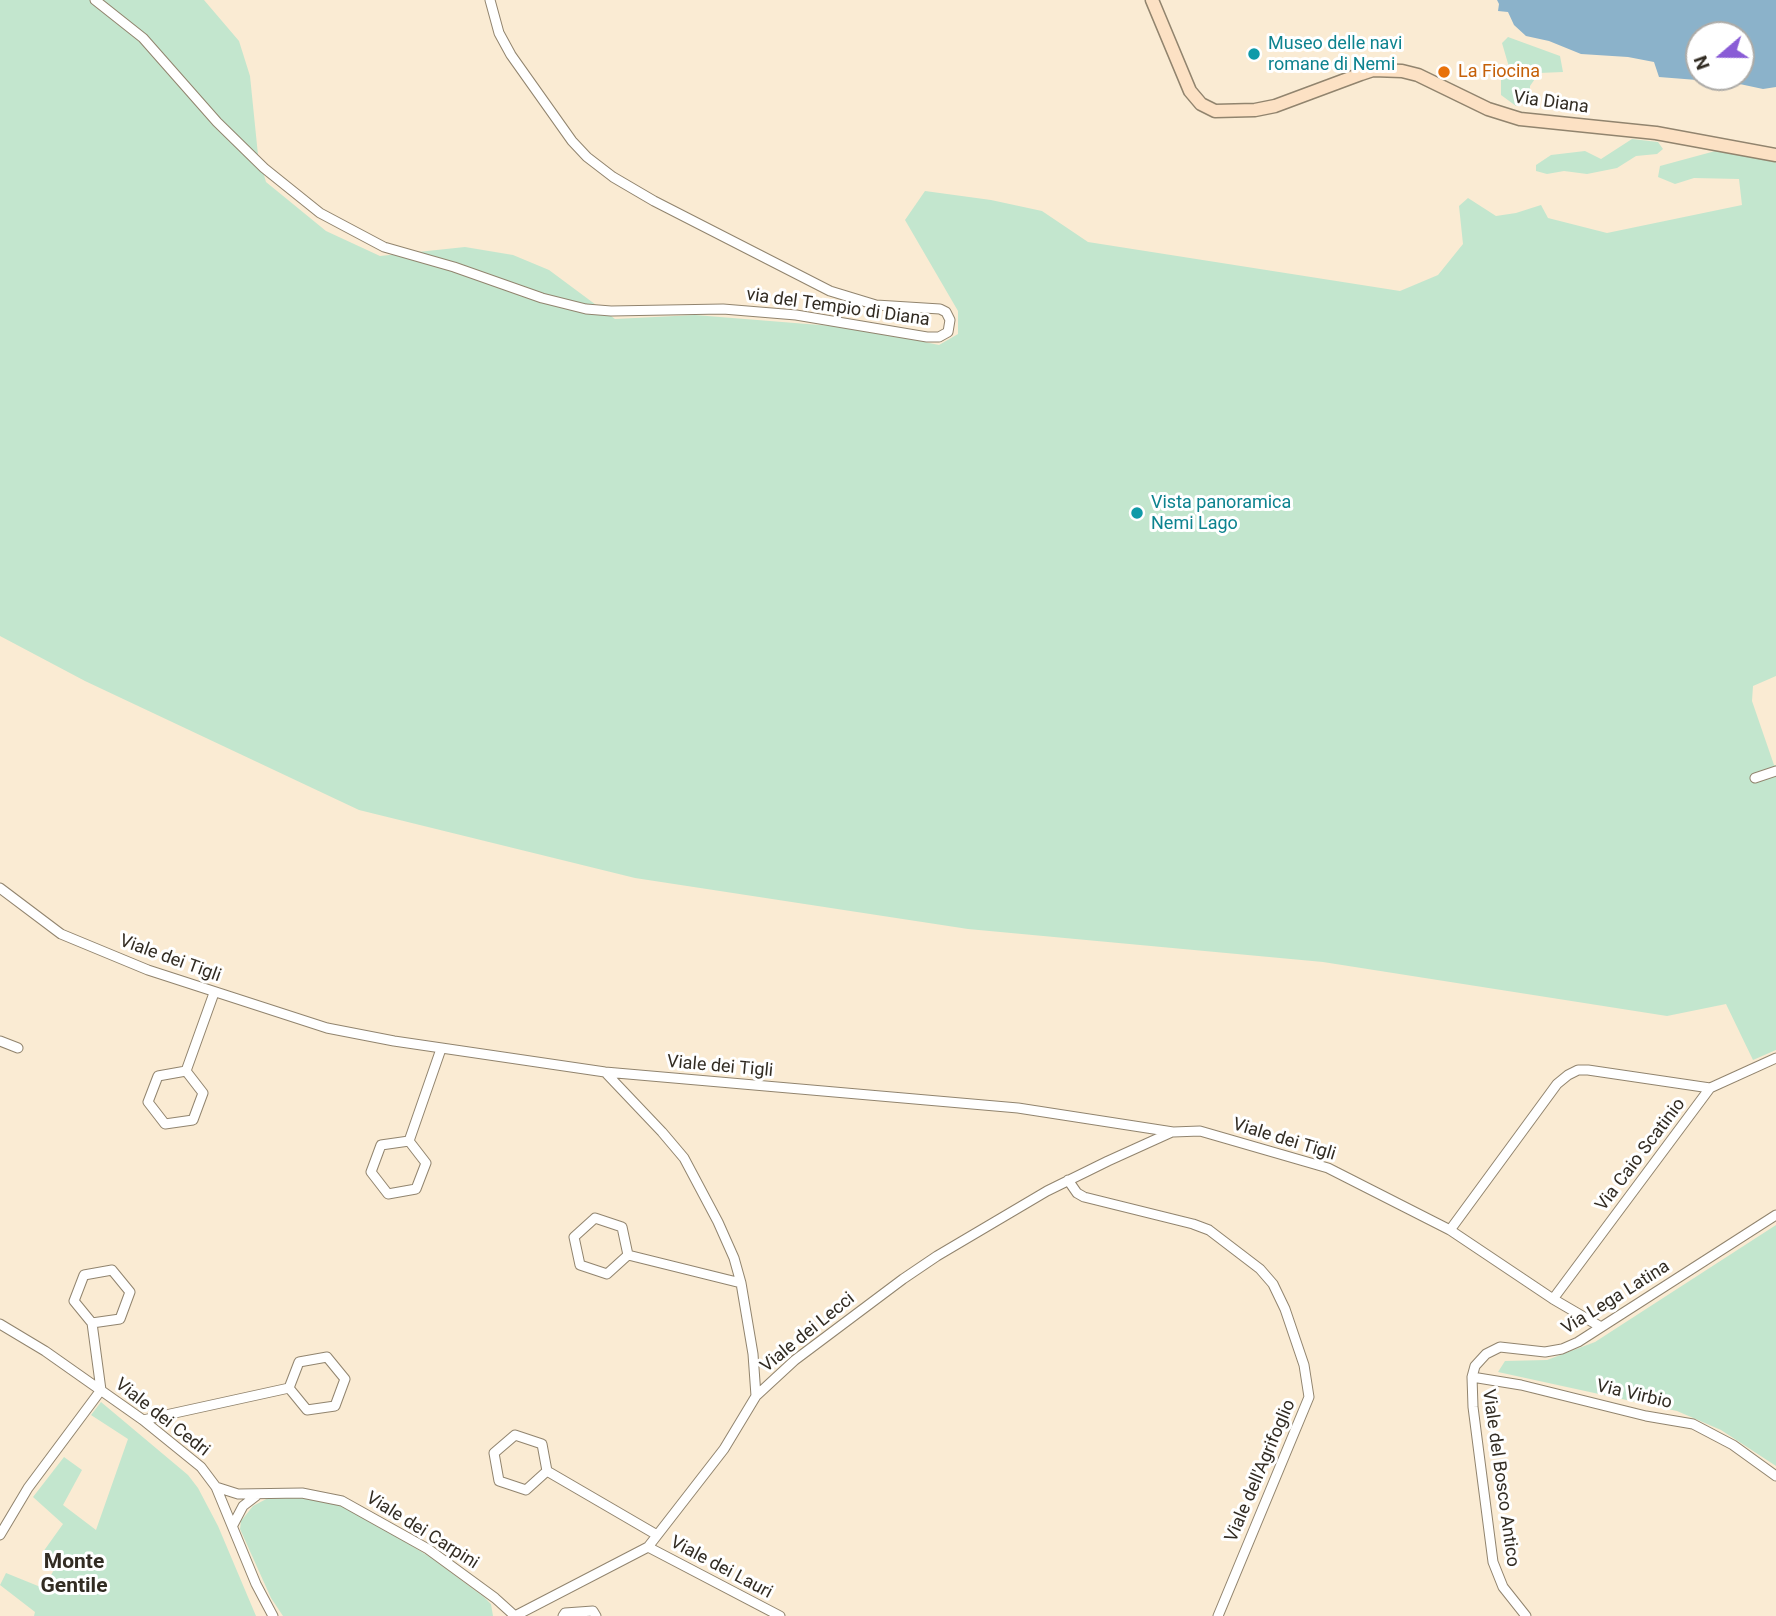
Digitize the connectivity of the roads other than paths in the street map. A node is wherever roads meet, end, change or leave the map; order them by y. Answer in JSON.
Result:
{"nodes":[{"id":1,"x":95,"y":0,"type":"edge"},
{"id":2,"x":490,"y":0,"type":"edge"},
{"id":3,"x":1152,"y":0,"type":"edge"},
{"id":4,"x":1776,"y":155,"type":"edge"},
{"id":5,"x":1776,"y":771,"type":"edge"},
{"id":6,"x":1755,"y":778,"type":"dead end"},
{"id":7,"x":0,"y":888,"type":"edge"},
{"id":8,"x":214,"y":993,"type":"junction"},
{"id":9,"x":0,"y":1041,"type":"edge"},
{"id":10,"x":18,"y":1048,"type":"dead end"},
{"id":11,"x":441,"y":1049,"type":"junction"},
{"id":12,"x":1776,"y":1058,"type":"edge"},
{"id":13,"x":186,"y":1071,"type":"junction"},
{"id":14,"x":605,"y":1072,"type":"junction"},
{"id":15,"x":1710,"y":1088,"type":"junction"},
{"id":16,"x":1173,"y":1132,"type":"junction"},
{"id":17,"x":409,"y":1140,"type":"junction"},
{"id":18,"x":1068,"y":1180,"type":"junction"},
{"id":19,"x":1776,"y":1215,"type":"edge"},
{"id":20,"x":1450,"y":1230,"type":"junction"},
{"id":21,"x":628,"y":1255,"type":"junction"},
{"id":22,"x":741,"y":1283,"type":"junction"},
{"id":23,"x":1553,"y":1299,"type":"junction"},
{"id":24,"x":0,"y":1324,"type":"edge"},
{"id":25,"x":92,"y":1324,"type":"junction"},
{"id":26,"x":1601,"y":1327,"type":"junction"},
{"id":27,"x":1472,"y":1377,"type":"junction"},
{"id":28,"x":289,"y":1388,"type":"junction"},
{"id":29,"x":101,"y":1390,"type":"junction"},
{"id":30,"x":756,"y":1396,"type":"junction"},
{"id":31,"x":143,"y":1420,"type":"junction"},
{"id":32,"x":548,"y":1471,"type":"junction"},
{"id":33,"x":1776,"y":1476,"type":"edge"},
{"id":34,"x":216,"y":1488,"type":"junction"},
{"id":35,"x":261,"y":1493,"type":"junction"},
{"id":36,"x":233,"y":1525,"type":"junction"},
{"id":37,"x":0,"y":1535,"type":"edge"},
{"id":38,"x":657,"y":1535,"type":"junction"},
{"id":39,"x":648,"y":1547,"type":"junction"},
{"id":40,"x":558,"y":1594,"type":"junction"},
{"id":41,"x":564,"y":1614,"type":"edge"},
{"id":42,"x":273,"y":1616,"type":"edge"},
{"id":43,"x":515,"y":1616,"type":"edge"},
{"id":44,"x":596,"y":1616,"type":"edge"},
{"id":45,"x":779,"y":1616,"type":"edge"},
{"id":46,"x":1218,"y":1616,"type":"edge"},
{"id":47,"x":1526,"y":1616,"type":"edge"}],
"edges":[{"from":1,"to":2,"type":"street","name":"via del Tempio di Diana"},
{"from":3,"to":4,"type":"street","name":"Via Diana"},
{"from":5,"to":6,"type":"street"},
{"from":7,"to":8,"type":"street","name":"Viale dei Tigli"},
{"from":8,"to":11,"type":"street","name":"Viale dei Tigli"},
{"from":8,"to":13,"type":"street"},
{"from":9,"to":10,"type":"street"},
{"from":11,"to":14,"type":"street","name":"Viale dei Tigli"},
{"from":11,"to":17,"type":"street"},
{"from":12,"to":15,"type":"street","name":"Via Caio Scatinio"},
{"from":13,"to":13,"type":"street"},
{"from":14,"to":16,"type":"street","name":"Viale dei Tigli"},
{"from":14,"to":22,"type":"street"},
{"from":15,"to":20,"type":"street"},
{"from":15,"to":23,"type":"street","name":"Via Caio Scatinio"},
{"from":16,"to":18,"type":"street","name":"Viale dei Lecci"},
{"from":16,"to":20,"type":"street","name":"Viale dei Tigli"},
{"from":17,"to":17,"type":"street"},
{"from":18,"to":30,"type":"street","name":"Viale dei Lecci"},
{"from":18,"to":46,"type":"street","name":"Viale dell'Agrifoglio"},
{"from":19,"to":26,"type":"street","name":"Via Lega Latina"},
{"from":20,"to":23,"type":"street","name":"Viale dei Tigli"},
{"from":21,"to":21,"type":"street"},
{"from":21,"to":22,"type":"street"},
{"from":22,"to":30,"type":"street"},
{"from":23,"to":26,"type":"street","name":"Viale dei Tigli"},
{"from":24,"to":29,"type":"street","name":"Viale dei Cedri"},
{"from":25,"to":25,"type":"street"},
{"from":25,"to":29,"type":"street"},
{"from":26,"to":27,"type":"street","name":"Via Lega Latina"},
{"from":27,"to":33,"type":"street","name":"Via Virbio"},
{"from":27,"to":47,"type":"street","name":"Viale del Bosco Antico"},
{"from":28,"to":28,"type":"street"},
{"from":28,"to":31,"type":"street"},
{"from":29,"to":31,"type":"street","name":"Viale dei Cedri"},
{"from":29,"to":37,"type":"street"},
{"from":30,"to":38,"type":"street","name":"Viale dei Lecci"},
{"from":31,"to":34,"type":"street","name":"Viale dei Cedri"},
{"from":32,"to":32,"type":"street"},
{"from":32,"to":38,"type":"street"},
{"from":34,"to":35,"type":"street","name":"Viale dei Carpini"},
{"from":34,"to":36,"type":"street","name":"Viale dei Cedri"},
{"from":35,"to":36,"type":"street"},
{"from":35,"to":43,"type":"street","name":"Viale dei Carpini"},
{"from":36,"to":42,"type":"street","name":"Viale dei Cedri"},
{"from":38,"to":39,"type":"street","name":"Viale dei Lecci"},
{"from":39,"to":40,"type":"street","name":"Viale dei Lecci"},
{"from":39,"to":45,"type":"street","name":"Viale dei Lauri"},
{"from":40,"to":41,"type":"street"},
{"from":40,"to":43,"type":"street","name":"Viale dei Lecci"},
{"from":41,"to":44,"type":"street"}]}
